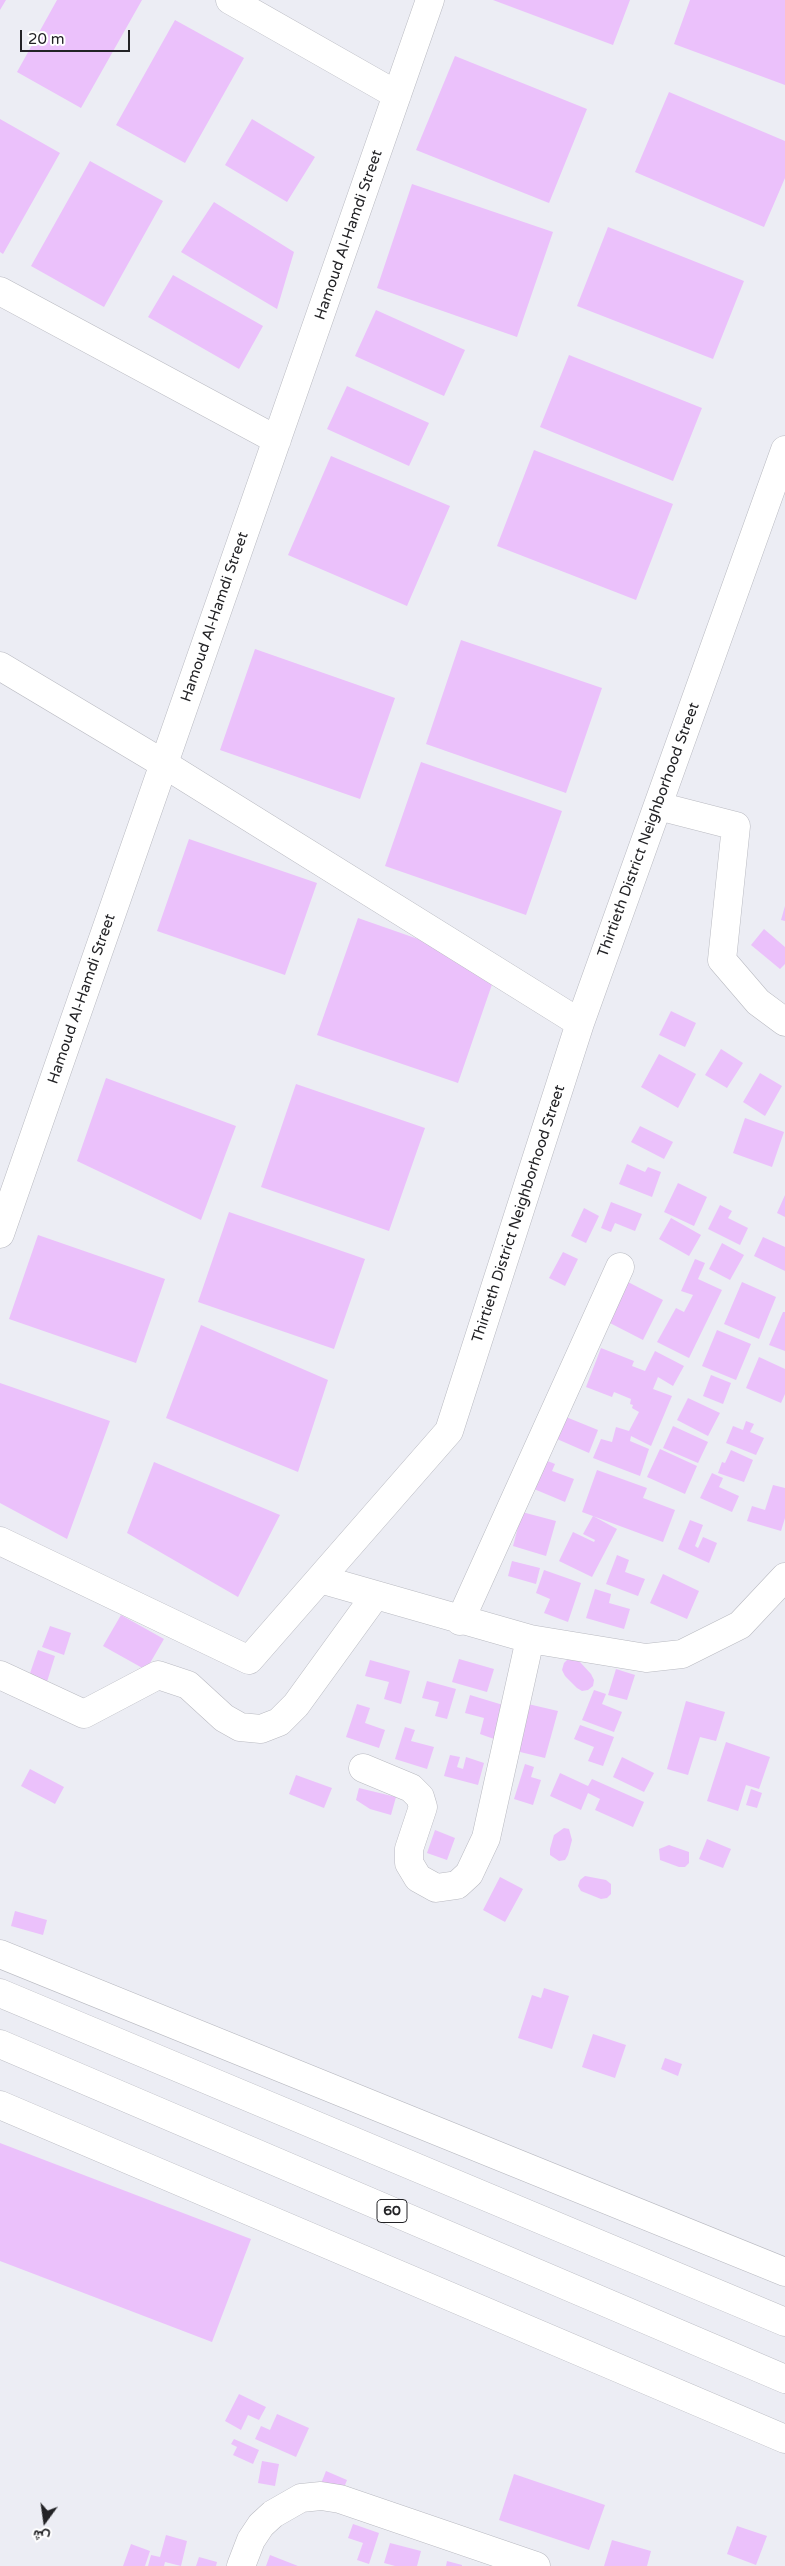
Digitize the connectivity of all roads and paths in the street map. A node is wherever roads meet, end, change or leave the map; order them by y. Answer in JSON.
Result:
{"nodes":[{"id":1,"x":230,"y":0,"type":"edge"},
{"id":2,"x":430,"y":0,"type":"edge"},
{"id":3,"x":397,"y":95,"type":"junction"},
{"id":4,"x":0,"y":291,"type":"edge"},
{"id":5,"x":277,"y":440,"type":"junction"},
{"id":6,"x":785,"y":450,"type":"edge"},
{"id":7,"x":0,"y":666,"type":"edge"},
{"id":8,"x":164,"y":764,"type":"junction"},
{"id":9,"x":658,"y":806,"type":"junction"},
{"id":10,"x":785,"y":1022,"type":"edge"},
{"id":11,"x":580,"y":1023,"type":"junction"},
{"id":12,"x":0,"y":1234,"type":"edge"},
{"id":13,"x":620,"y":1267,"type":"dead end"},
{"id":14,"x":0,"y":1541,"type":"edge"},
{"id":15,"x":785,"y":1577,"type":"edge"},
{"id":16,"x":320,"y":1579,"type":"junction"},
{"id":17,"x":375,"y":1596,"type":"junction"},
{"id":18,"x":460,"y":1621,"type":"junction"},
{"id":19,"x":530,"y":1639,"type":"junction"},
{"id":20,"x":0,"y":1675,"type":"edge"},
{"id":21,"x":363,"y":1768,"type":"dead end"},
{"id":22,"x":0,"y":1954,"type":"edge"},
{"id":23,"x":0,"y":1993,"type":"edge"},
{"id":24,"x":0,"y":2044,"type":"edge"},
{"id":25,"x":0,"y":2105,"type":"edge"},
{"id":26,"x":785,"y":2272,"type":"edge"},
{"id":27,"x":785,"y":2322,"type":"edge"},
{"id":28,"x":785,"y":2379,"type":"edge"},
{"id":29,"x":785,"y":2439,"type":"edge"},
{"id":30,"x":241,"y":2566,"type":"edge"},
{"id":31,"x":536,"y":2566,"type":"edge"}],
"edges":[{"from":1,"to":3,"type":"street"},
{"from":2,"to":3,"type":"street","name":"Hamoud Al-Hamdi Street"},
{"from":3,"to":5,"type":"street","name":"Hamoud Al-Hamdi Street"},
{"from":4,"to":5,"type":"street"},
{"from":5,"to":8,"type":"street","name":"Hamoud Al-Hamdi Street"},
{"from":6,"to":9,"type":"street","name":"Thirtieth District Neighborhood Street"},
{"from":7,"to":8,"type":"street"},
{"from":8,"to":11,"type":"street"},
{"from":8,"to":12,"type":"street","name":"Hamoud Al-Hamdi Street"},
{"from":9,"to":10,"type":"street"},
{"from":9,"to":11,"type":"street","name":"Thirtieth District Neighborhood Street"},
{"from":11,"to":16,"type":"street","name":"Thirtieth District Neighborhood Street"},
{"from":13,"to":18,"type":"street"},
{"from":14,"to":16,"type":"street","name":"Thirtieth District Neighborhood Street"},
{"from":15,"to":19,"type":"street"},
{"from":16,"to":17,"type":"street"},
{"from":17,"to":18,"type":"street"},
{"from":17,"to":20,"type":"street"},
{"from":18,"to":19,"type":"street"},
{"from":19,"to":21,"type":"street"},
{"from":22,"to":26,"type":"street"},
{"from":23,"to":27,"type":"street"},
{"from":24,"to":28,"type":"street","number":"60"},
{"from":25,"to":29,"type":"street"},
{"from":30,"to":31,"type":"street"}]}
